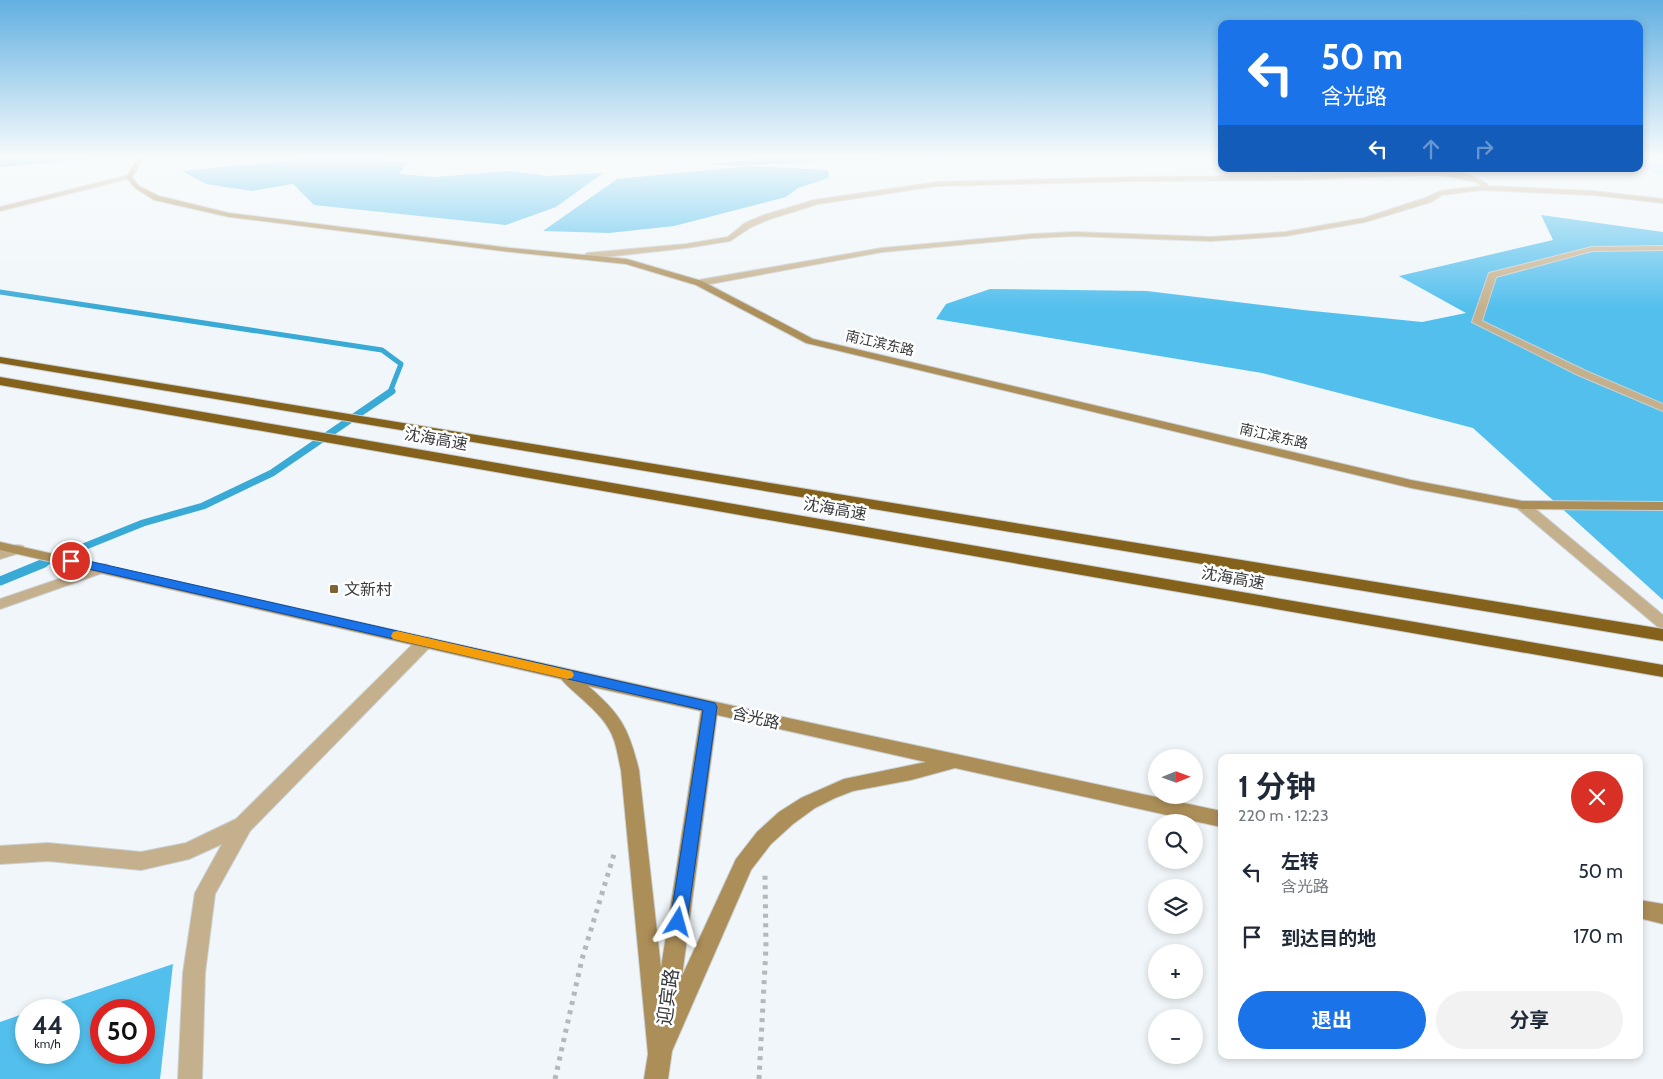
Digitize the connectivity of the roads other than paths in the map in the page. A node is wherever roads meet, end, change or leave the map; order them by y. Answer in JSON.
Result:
{"nodes":[{"id":1,"x":201,"y":208,"type":"edge"},
{"id":2,"x":796,"y":208,"type":"edge"},
{"id":3,"x":1402,"y":208,"type":"edge"},
{"id":4,"x":1663,"y":248,"type":"edge"},
{"id":5,"x":587,"y":256,"type":"junction"},
{"id":6,"x":699,"y":283,"type":"junction"},
{"id":7,"x":0,"y":360,"type":"edge"},
{"id":8,"x":0,"y":381,"type":"edge"},
{"id":9,"x":1663,"y":408,"type":"edge"},
{"id":10,"x":1522,"y":505,"type":"junction"},
{"id":11,"x":1663,"y":506,"type":"edge"},
{"id":12,"x":0,"y":546,"type":"edge"},
{"id":13,"x":22,"y":550,"type":"junction"},
{"id":14,"x":0,"y":556,"type":"edge"},
{"id":15,"x":103,"y":568,"type":"junction"},
{"id":16,"x":0,"y":604,"type":"edge"},
{"id":17,"x":1663,"y":622,"type":"edge"},
{"id":18,"x":1663,"y":635,"type":"edge"},
{"id":19,"x":425,"y":642,"type":"junction"},
{"id":20,"x":1663,"y":671,"type":"edge"},
{"id":21,"x":566,"y":674,"type":"junction"},
{"id":22,"x":710,"y":707,"type":"junction"},
{"id":23,"x":955,"y":761,"type":"junction"},
{"id":24,"x":1218,"y":818,"type":"edge"},
{"id":25,"x":242,"y":825,"type":"junction"},
{"id":26,"x":0,"y":855,"type":"edge"},
{"id":27,"x":1643,"y":910,"type":"edge"},
{"id":28,"x":1663,"y":914,"type":"edge"},
{"id":29,"x":660,"y":1053,"type":"junction"},
{"id":30,"x":190,"y":1079,"type":"edge"},
{"id":31,"x":656,"y":1079,"type":"edge"}],
"edges":[{"from":1,"to":5,"type":"main road","name":"南江滨东路"},
{"from":2,"to":5,"type":"street"},
{"from":3,"to":6,"type":"street"},
{"from":4,"to":9,"type":"street"},
{"from":5,"to":6,"type":"main road","name":"南江滨东路"},
{"from":6,"to":10,"type":"main road","name":"南江滨东路"},
{"from":7,"to":18,"type":"highway","name":"沈海高速"},
{"from":8,"to":20,"type":"highway","name":"沈海高速"},
{"from":10,"to":11,"type":"main road","name":"南江滨东路"},
{"from":10,"to":17,"type":"street"},
{"from":12,"to":13,"type":"main road","name":"含光路"},
{"from":13,"to":14,"type":"street"},
{"from":13,"to":15,"type":"main road","name":"含光路"},
{"from":15,"to":16,"type":"street"},
{"from":15,"to":19,"type":"main road","name":"含光路"},
{"from":19,"to":21,"type":"main road","name":"含光路"},
{"from":19,"to":25,"type":"street"},
{"from":21,"to":22,"type":"main road","name":"含光路"},
{"from":21,"to":29,"type":"main road"},
{"from":22,"to":23,"type":"main road","name":"含光路"},
{"from":22,"to":29,"type":"main road","name":"迎宾路"},
{"from":23,"to":24,"type":"main road","name":"含光路"},
{"from":23,"to":29,"type":"main road"},
{"from":25,"to":26,"type":"street"},
{"from":25,"to":30,"type":"street"},
{"from":27,"to":28,"type":"main road"},
{"from":29,"to":31,"type":"main road","name":"迎宾路"}]}
